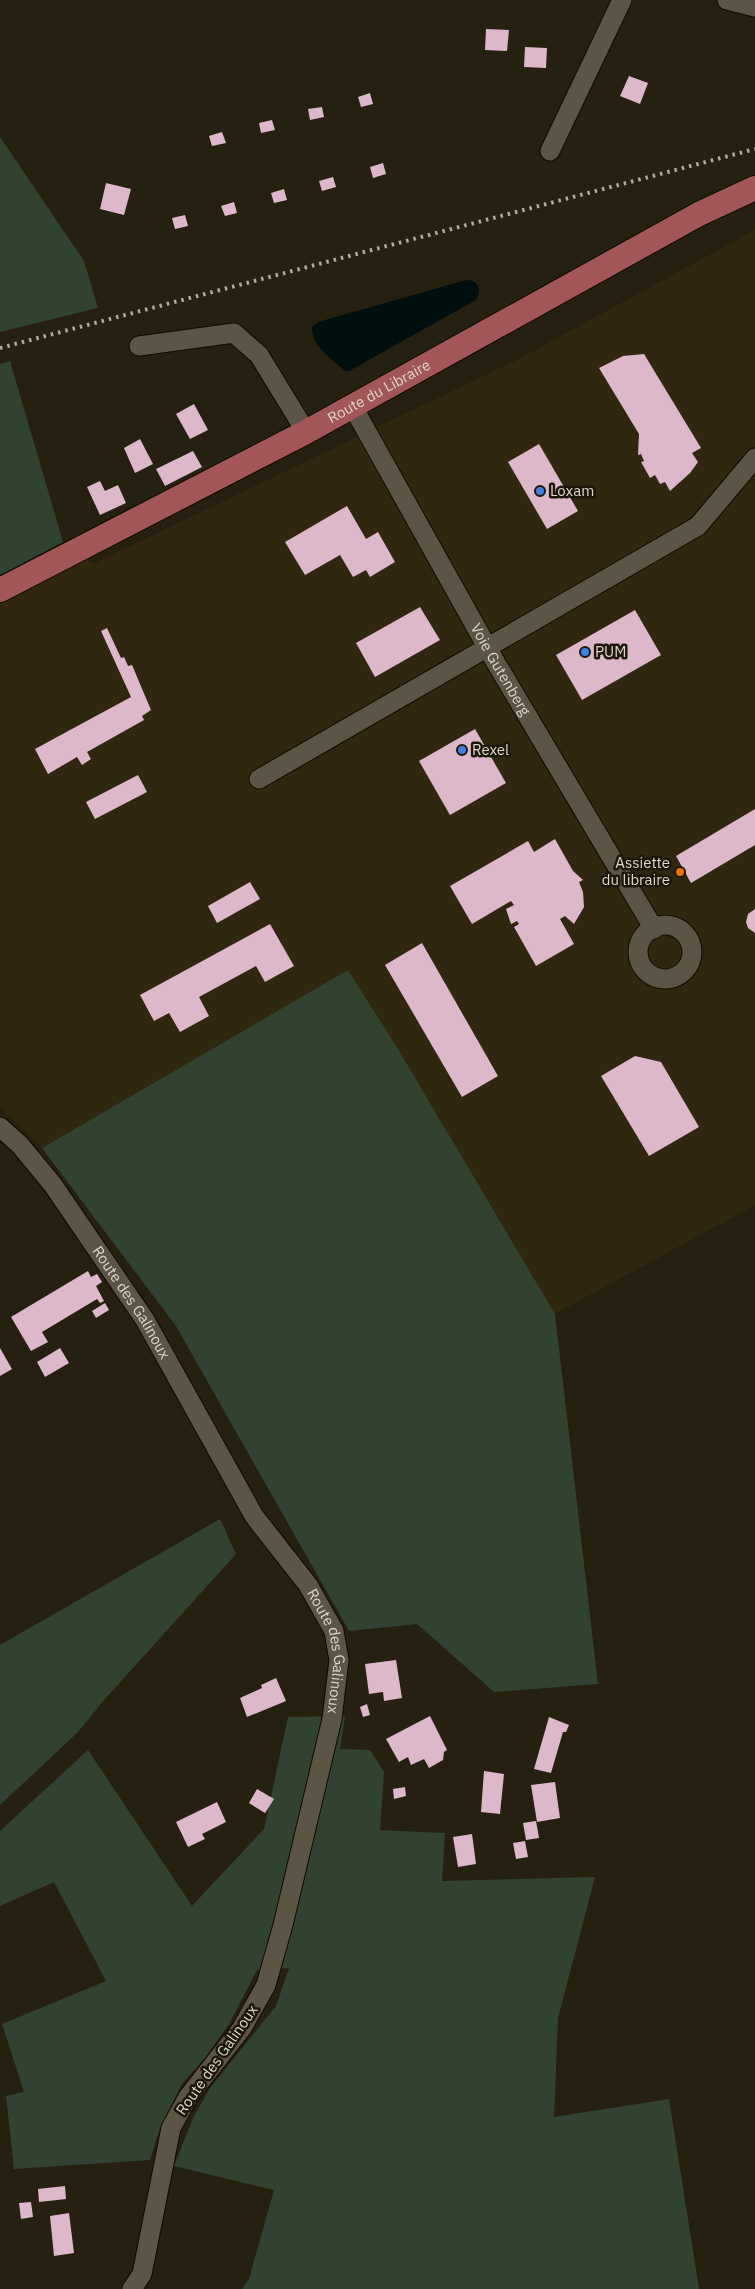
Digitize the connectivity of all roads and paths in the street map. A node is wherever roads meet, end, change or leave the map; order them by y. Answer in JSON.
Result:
{"nodes":[{"id":1,"x":622,"y":0,"type":"edge"},
{"id":2,"x":727,"y":0,"type":"edge"},
{"id":3,"x":755,"y":7,"type":"edge"},
{"id":4,"x":550,"y":151,"type":"dead end"},
{"id":5,"x":755,"y":188,"type":"edge"},
{"id":6,"x":139,"y":346,"type":"dead end"},
{"id":7,"x":353,"y":407,"type":"junction"},
{"id":8,"x":306,"y":432,"type":"junction"},
{"id":9,"x":755,"y":458,"type":"edge"},
{"id":10,"x":0,"y":590,"type":"edge"},
{"id":11,"x":488,"y":648,"type":"junction"},
{"id":12,"x":259,"y":779,"type":"dead end"},
{"id":13,"x":654,"y":928,"type":"dead end"},
{"id":14,"x":0,"y":1127,"type":"edge"},
{"id":15,"x":132,"y":2289,"type":"edge"}],
"edges":[{"from":1,"to":4,"type":"street"},
{"from":2,"to":3,"type":"street"},
{"from":5,"to":7,"type":"main road","name":"Route du Libraire"},
{"from":6,"to":8,"type":"street"},
{"from":7,"to":8,"type":"main road","name":"Route du Libraire"},
{"from":7,"to":11,"type":"street","name":"Voie Gutenberg"},
{"from":8,"to":10,"type":"main road","name":"Route du Libraire"},
{"from":9,"to":11,"type":"street"},
{"from":11,"to":12,"type":"street"},
{"from":11,"to":13,"type":"street","name":"Voie Gutenberg"},
{"from":14,"to":15,"type":"street","name":"Route des Galinoux"}]}
